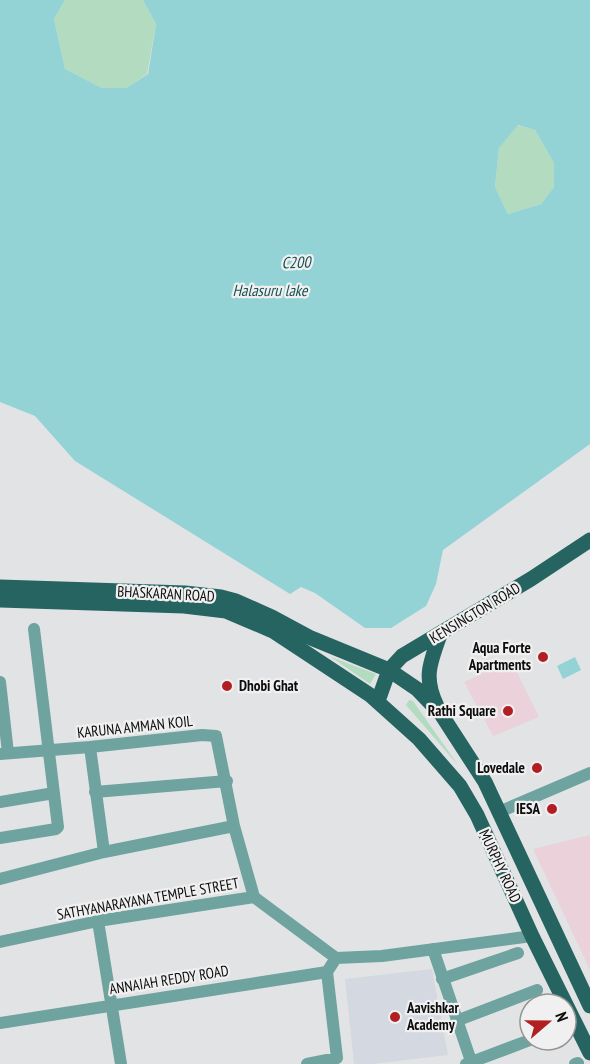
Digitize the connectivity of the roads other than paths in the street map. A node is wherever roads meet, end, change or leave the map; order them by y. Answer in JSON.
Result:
{"nodes":[{"id":1,"x":590,"y":540,"type":"edge"},
{"id":2,"x":0,"y":587,"type":"edge"},
{"id":3,"x":0,"y":600,"type":"edge"},
{"id":4,"x":34,"y":629,"type":"dead end"},
{"id":5,"x":440,"y":635,"type":"junction"},
{"id":6,"x":389,"y":670,"type":"junction"},
{"id":7,"x":0,"y":682,"type":"edge"},
{"id":8,"x":378,"y":701,"type":"junction"},
{"id":9,"x":441,"y":714,"type":"junction"},
{"id":10,"x":90,"y":747,"type":"junction"},
{"id":11,"x":47,"y":751,"type":"junction"},
{"id":12,"x":4,"y":753,"type":"edge"},
{"id":13,"x":590,"y":773,"type":"edge"},
{"id":14,"x":226,"y":781,"type":"junction"},
{"id":15,"x":95,"y":792,"type":"junction"},
{"id":16,"x":54,"y":793,"type":"junction"},
{"id":17,"x":0,"y":802,"type":"edge"},
{"id":18,"x":499,"y":812,"type":"junction"},
{"id":19,"x":234,"y":826,"type":"junction"},
{"id":20,"x":0,"y":838,"type":"edge"},
{"id":21,"x":104,"y":852,"type":"junction"},
{"id":22,"x":0,"y":879,"type":"edge"},
{"id":23,"x":254,"y":897,"type":"junction"},
{"id":24,"x":98,"y":921,"type":"junction"},
{"id":25,"x":532,"y":936,"type":"junction"},
{"id":26,"x":0,"y":942,"type":"edge"},
{"id":27,"x":433,"y":949,"type":"junction"},
{"id":28,"x":518,"y":953,"type":"dead end"},
{"id":29,"x":336,"y":958,"type":"junction"},
{"id":30,"x":327,"y":972,"type":"junction"},
{"id":31,"x":442,"y":979,"type":"junction"},
{"id":32,"x":537,"y":990,"type":"dead end"},
{"id":33,"x":113,"y":1004,"type":"junction"},
{"id":34,"x":590,"y":1006,"type":"edge"},
{"id":35,"x":456,"y":1021,"type":"junction"},
{"id":36,"x":0,"y":1023,"type":"edge"},
{"id":37,"x":518,"y":1045,"type":"edge"},
{"id":38,"x":590,"y":1053,"type":"edge"},
{"id":39,"x":323,"y":1062,"type":"edge"},
{"id":40,"x":470,"y":1063,"type":"edge"},
{"id":41,"x":121,"y":1064,"type":"edge"},
{"id":42,"x":307,"y":1064,"type":"edge"}],
"edges":[{"from":1,"to":5,"type":"main road","name":"KENSINGTON ROAD"},
{"from":2,"to":6,"type":"main road","name":"BHASKARAN ROAD"},
{"from":3,"to":8,"type":"main road","name":"BHASKARAN ROAD"},
{"from":4,"to":11,"type":"street"},
{"from":5,"to":6,"type":"main road","name":"KENSINGTON ROAD"},
{"from":5,"to":9,"type":"main road"},
{"from":6,"to":8,"type":"main road","name":"KENSINGTON ROAD"},
{"from":6,"to":9,"type":"main road","name":"MURPHY ROAD"},
{"from":7,"to":12,"type":"street"},
{"from":8,"to":25,"type":"main road","name":"MURPHY ROAD"},
{"from":9,"to":18,"type":"main road","name":"MURPHY ROAD"},
{"from":10,"to":11,"type":"street","name":"KARUNA AMMAN KOIL"},
{"from":10,"to":14,"type":"street","name":"KARUNA AMMAN KOIL"},
{"from":10,"to":15,"type":"street"},
{"from":11,"to":12,"type":"street","name":"KARUNA AMMAN KOIL"},
{"from":11,"to":16,"type":"street"},
{"from":13,"to":18,"type":"street"},
{"from":14,"to":15,"type":"street"},
{"from":14,"to":19,"type":"street","name":"KARUNA AMMAN KOIL"},
{"from":15,"to":21,"type":"street"},
{"from":16,"to":17,"type":"street"},
{"from":16,"to":20,"type":"street"},
{"from":18,"to":34,"type":"main road","name":"MURPHY ROAD"},
{"from":19,"to":21,"type":"street"},
{"from":19,"to":23,"type":"street","name":"KARUNA AMMAN KOIL"},
{"from":21,"to":22,"type":"street"},
{"from":23,"to":24,"type":"street","name":"SATHYANARAYANA TEMPLE STREET"},
{"from":23,"to":29,"type":"street","name":"SATHYANARAYANA TEMPLE STREET"},
{"from":24,"to":26,"type":"street","name":"SATHYANARAYANA TEMPLE STREET"},
{"from":24,"to":33,"type":"street"},
{"from":25,"to":27,"type":"street"},
{"from":25,"to":38,"type":"main road","name":"MURPHY ROAD"},
{"from":27,"to":29,"type":"street"},
{"from":27,"to":31,"type":"street"},
{"from":28,"to":31,"type":"street"},
{"from":29,"to":30,"type":"street"},
{"from":30,"to":33,"type":"street","name":"ANNAIAH REDDY ROAD"},
{"from":30,"to":39,"type":"street"},
{"from":31,"to":35,"type":"street"},
{"from":32,"to":35,"type":"street"},
{"from":33,"to":36,"type":"street","name":"ANNAIAH REDDY ROAD"},
{"from":33,"to":41,"type":"street"},
{"from":35,"to":40,"type":"street"},
{"from":37,"to":40,"type":"street"},
{"from":39,"to":42,"type":"street"}]}
